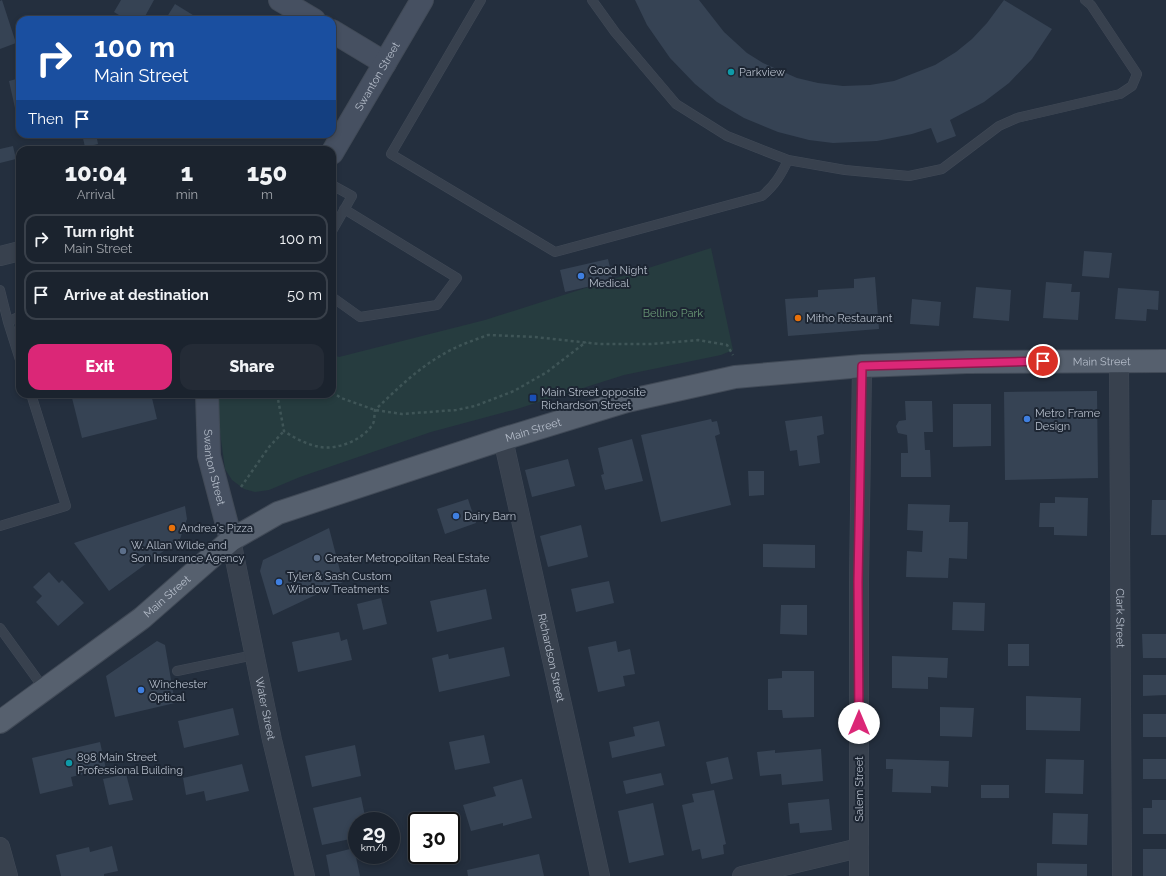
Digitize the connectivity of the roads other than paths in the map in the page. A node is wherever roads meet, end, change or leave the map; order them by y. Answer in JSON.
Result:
{"nodes":[{"id":1,"x":280,"y":0,"type":"edge"},
{"id":2,"x":422,"y":0,"type":"edge"},
{"id":3,"x":481,"y":0,"type":"edge"},
{"id":4,"x":592,"y":0,"type":"edge"},
{"id":5,"x":1085,"y":0,"type":"edge"},
{"id":6,"x":307,"y":16,"type":"edge"},
{"id":7,"x":336,"y":33,"type":"edge"},
{"id":8,"x":385,"y":63,"type":"junction"},
{"id":9,"x":336,"y":146,"type":"edge"},
{"id":10,"x":788,"y":160,"type":"junction"},
{"id":11,"x":336,"y":187,"type":"edge"},
{"id":12,"x":344,"y":209,"type":"junction"},
{"id":13,"x":336,"y":224,"type":"edge"},
{"id":14,"x":16,"y":252,"type":"edge"},
{"id":15,"x":0,"y":255,"type":"edge"},
{"id":16,"x":0,"y":290,"type":"edge"},
{"id":17,"x":336,"y":301,"type":"edge"},
{"id":18,"x":16,"y":318,"type":"edge"},
{"id":19,"x":8,"y":322,"type":"junction"},
{"id":20,"x":16,"y":347,"type":"edge"},
{"id":21,"x":1119,"y":360,"type":"junction"},
{"id":22,"x":1166,"y":361,"type":"edge"},
{"id":23,"x":862,"y":366,"type":"junction"},
{"id":24,"x":32,"y":398,"type":"edge"},
{"id":25,"x":207,"y":398,"type":"edge"},
{"id":26,"x":503,"y":440,"type":"junction"},
{"id":27,"x":0,"y":526,"type":"edge"},
{"id":28,"x":230,"y":540,"type":"junction"},
{"id":29,"x":0,"y":628,"type":"edge"},
{"id":30,"x":254,"y":655,"type":"junction"},
{"id":31,"x":177,"y":671,"type":"dead end"},
{"id":32,"x":45,"y":690,"type":"junction"},
{"id":33,"x":0,"y":722,"type":"edge"},
{"id":34,"x":0,"y":847,"type":"edge"},
{"id":35,"x":859,"y":848,"type":"junction"},
{"id":36,"x":8,"y":876,"type":"edge"},
{"id":37,"x":305,"y":876,"type":"edge"},
{"id":38,"x":600,"y":876,"type":"edge"},
{"id":39,"x":742,"y":876,"type":"edge"},
{"id":40,"x":859,"y":876,"type":"edge"},
{"id":41,"x":1122,"y":876,"type":"edge"}],
"edges":[{"from":1,"to":6,"type":"street"},
{"from":2,"to":8,"type":"street","name":"Swanton Street"},
{"from":3,"to":10,"type":"lane"},
{"from":4,"to":10,"type":"lane"},
{"from":5,"to":10,"type":"lane"},
{"from":7,"to":8,"type":"street"},
{"from":8,"to":9,"type":"street","name":"Swanton Street"},
{"from":11,"to":12,"type":"lane"},
{"from":12,"to":13,"type":"lane"},
{"from":12,"to":17,"type":"lane"},
{"from":14,"to":15,"type":"street"},
{"from":16,"to":19,"type":"lane"},
{"from":18,"to":19,"type":"lane"},
{"from":19,"to":20,"type":"lane"},
{"from":21,"to":22,"type":"main road","name":"Main Street"},
{"from":21,"to":23,"type":"main road","name":"Main Street"},
{"from":21,"to":41,"type":"street","name":"Clark Street"},
{"from":23,"to":26,"type":"main road","name":"Main Street"},
{"from":23,"to":35,"type":"street","name":"Salem Street"},
{"from":24,"to":27,"type":"lane"},
{"from":25,"to":28,"type":"street","name":"Swanton Street"},
{"from":26,"to":28,"type":"main road","name":"Main Street"},
{"from":26,"to":38,"type":"street","name":"Richardson Street"},
{"from":28,"to":30,"type":"street","name":"Water Street"},
{"from":28,"to":32,"type":"main road","name":"Main Street"},
{"from":29,"to":32,"type":"lane"},
{"from":30,"to":31,"type":"lane"},
{"from":30,"to":37,"type":"street","name":"Water Street"},
{"from":32,"to":33,"type":"main road","name":"Main Street"},
{"from":34,"to":36,"type":"street"},
{"from":35,"to":39,"type":"street"},
{"from":35,"to":40,"type":"street","name":"Salem Street"}]}
